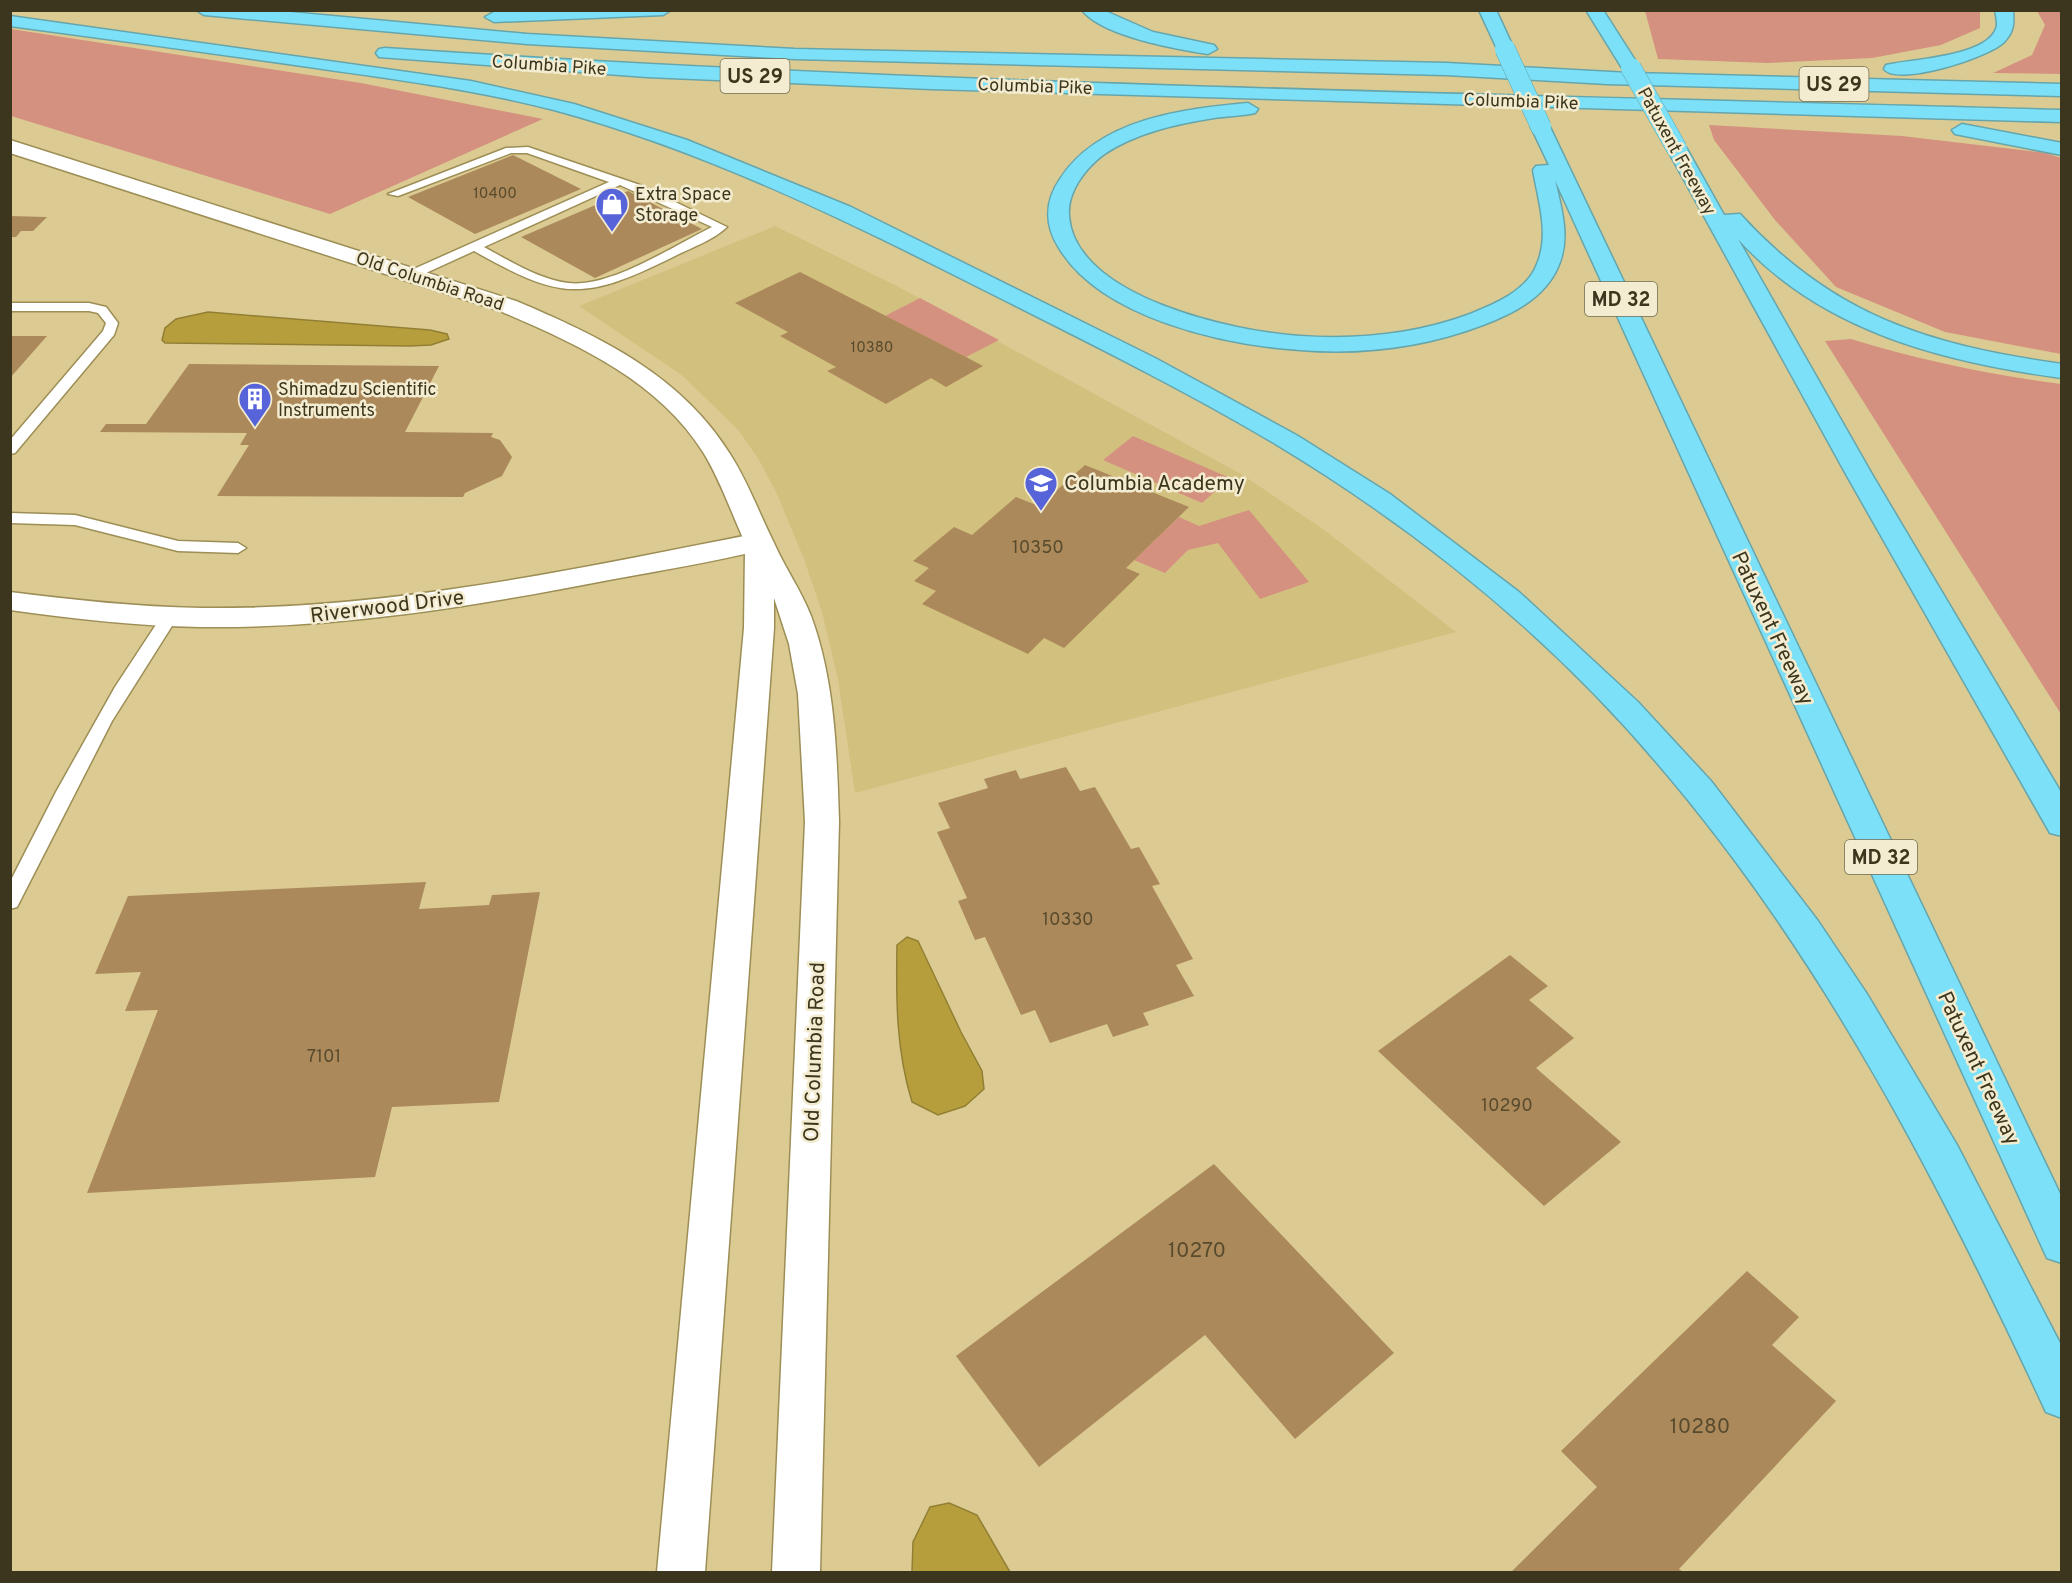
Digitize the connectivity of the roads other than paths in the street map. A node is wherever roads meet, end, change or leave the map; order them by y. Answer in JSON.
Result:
{"nodes":[{"id":1,"x":204,"y":10,"type":"edge"},
{"id":2,"x":331,"y":10,"type":"edge"},
{"id":3,"x":663,"y":10,"type":"edge"},
{"id":4,"x":1090,"y":10,"type":"edge"},
{"id":5,"x":1594,"y":10,"type":"edge"},
{"id":6,"x":1606,"y":10,"type":"edge"},
{"id":7,"x":2004,"y":10,"type":"edge"},
{"id":8,"x":1477,"y":11,"type":"edge"},
{"id":9,"x":10,"y":15,"type":"edge"},
{"id":10,"x":10,"y":21,"type":"edge"},
{"id":11,"x":1631,"y":68,"type":"junction"},
{"id":12,"x":1446,"y":69,"type":"junction"},
{"id":13,"x":1607,"y":78,"type":"junction"},
{"id":14,"x":2061,"y":90,"type":"edge"},
{"id":15,"x":1502,"y":100,"type":"junction"},
{"id":16,"x":1622,"y":103,"type":"junction"},
{"id":17,"x":2061,"y":116,"type":"edge"},
{"id":18,"x":1533,"y":127,"type":"junction"},
{"id":19,"x":10,"y":146,"type":"edge"},
{"id":20,"x":1677,"y":149,"type":"junction"},
{"id":21,"x":2061,"y":149,"type":"edge"},
{"id":22,"x":1543,"y":170,"type":"junction"},
{"id":23,"x":618,"y":182,"type":"junction"},
{"id":24,"x":394,"y":194,"type":"dead end"},
{"id":25,"x":474,"y":246,"type":"junction"},
{"id":26,"x":411,"y":274,"type":"junction"},
{"id":27,"x":10,"y":307,"type":"edge"},
{"id":28,"x":2061,"y":371,"type":"edge"},
{"id":29,"x":10,"y":450,"type":"edge"},
{"id":30,"x":1699,"y":471,"type":"junction"},
{"id":31,"x":10,"y":518,"type":"edge"},
{"id":32,"x":759,"y":542,"type":"junction"},
{"id":33,"x":238,"y":548,"type":"dead end"},
{"id":34,"x":10,"y":602,"type":"edge"},
{"id":35,"x":169,"y":618,"type":"junction"},
{"id":36,"x":2061,"y":824,"type":"edge"},
{"id":37,"x":10,"y":902,"type":"edge"},
{"id":38,"x":2061,"y":1244,"type":"edge"},
{"id":39,"x":2061,"y":1396,"type":"edge"},
{"id":40,"x":681,"y":1572,"type":"edge"},
{"id":41,"x":796,"y":1572,"type":"edge"}],
"edges":[{"from":1,"to":12,"type":"highway","name":"Columbia Pike","number":"US 29"},
{"from":2,"to":3,"type":"highway"},
{"from":4,"to":12,"type":"highway"},
{"from":5,"to":11,"type":"highway","name":"Patuxent Freeway"},
{"from":6,"to":11,"type":"highway"},
{"from":7,"to":13,"type":"highway"},
{"from":8,"to":18,"type":"highway","name":"Patuxent Freeway","number":"MD 32","bridge":true},
{"from":9,"to":15,"type":"highway","name":"Columbia Pike","number":"US 29"},
{"from":10,"to":39,"type":"highway"},
{"from":11,"to":20,"type":"highway","name":"Patuxent Freeway","bridge":true},
{"from":12,"to":13,"type":"highway","name":"Columbia Pike","number":"US 29"},
{"from":13,"to":14,"type":"highway","name":"Columbia Pike","number":"US 29"},
{"from":15,"to":16,"type":"highway","name":"Columbia Pike","number":"US 29"},
{"from":15,"to":22,"type":"highway"},
{"from":16,"to":17,"type":"highway","name":"Columbia Pike","number":"US 29"},
{"from":16,"to":21,"type":"highway"},
{"from":18,"to":22,"type":"highway"},
{"from":18,"to":30,"type":"highway","name":"Patuxent Freeway","number":"MD 32"},
{"from":19,"to":26,"type":"street","name":"Old Columbia Road"},
{"from":20,"to":28,"type":"highway"},
{"from":20,"to":36,"type":"highway","name":"Patuxent Freeway"},
{"from":22,"to":30,"type":"highway"},
{"from":23,"to":24,"type":"lane"},
{"from":23,"to":25,"type":"lane"},
{"from":23,"to":25,"type":"lane"},
{"from":25,"to":26,"type":"lane"},
{"from":26,"to":32,"type":"street","name":"Old Columbia Road"},
{"from":27,"to":29,"type":"lane"},
{"from":30,"to":38,"type":"highway","name":"Patuxent Freeway","number":"MD 32"},
{"from":31,"to":33,"type":"lane"},
{"from":32,"to":35,"type":"street","name":"Riverwood Drive"},
{"from":32,"to":40,"type":"street","name":"Old Columbia Road"},
{"from":32,"to":41,"type":"street","name":"Old Columbia Road"},
{"from":34,"to":35,"type":"street","name":"Riverwood Drive"},
{"from":35,"to":37,"type":"lane"}]}
